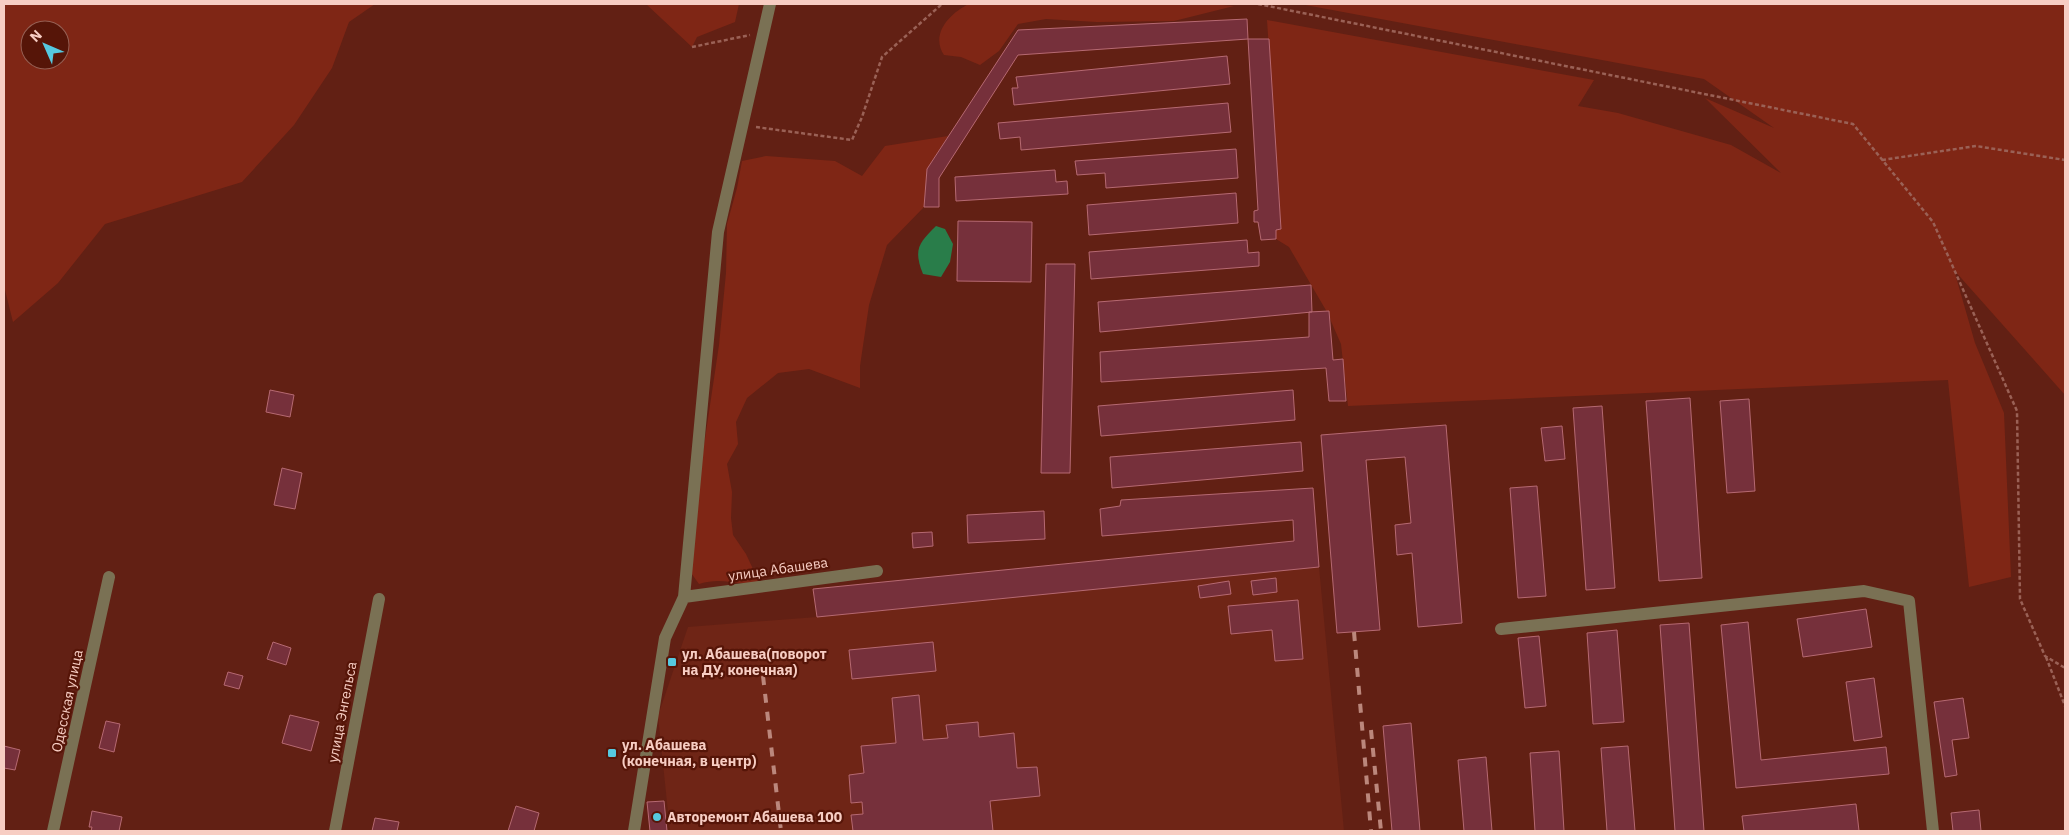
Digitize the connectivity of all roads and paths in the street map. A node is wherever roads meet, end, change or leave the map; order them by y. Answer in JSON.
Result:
{"nodes":[{"id":1,"x":770,"y":4,"type":"edge"},
{"id":2,"x":942,"y":4,"type":"edge"},
{"id":3,"x":1258,"y":4,"type":"edge"},
{"id":4,"x":764,"y":32,"type":"junction"},
{"id":5,"x":692,"y":47,"type":"dead end"},
{"id":6,"x":743,"y":126,"type":"junction"},
{"id":7,"x":1882,"y":160,"type":"junction"},
{"id":8,"x":2065,"y":160,"type":"edge"},
{"id":9,"x":877,"y":571,"type":"dead end"},
{"id":10,"x":109,"y":577,"type":"dead end"},
{"id":11,"x":684,"y":597,"type":"junction"},
{"id":12,"x":379,"y":599,"type":"dead end"},
{"id":13,"x":1501,"y":629,"type":"dead end"},
{"id":14,"x":2045,"y":656,"type":"junction"},
{"id":15,"x":2065,"y":668,"type":"edge"},
{"id":16,"x":2065,"y":706,"type":"edge"},
{"id":17,"x":53,"y":831,"type":"edge"},
{"id":18,"x":335,"y":831,"type":"edge"},
{"id":19,"x":634,"y":831,"type":"edge"},
{"id":20,"x":1933,"y":831,"type":"edge"}],
"edges":[{"from":1,"to":4,"type":"street"},
{"from":2,"to":6,"type":"path"},
{"from":3,"to":7,"type":"path"},
{"from":4,"to":5,"type":"path"},
{"from":4,"to":6,"type":"street"},
{"from":6,"to":11,"type":"street"},
{"from":7,"to":8,"type":"path"},
{"from":7,"to":14,"type":"path"},
{"from":9,"to":11,"type":"street","name":"улица Абашева"},
{"from":10,"to":17,"type":"street","name":"Одесская улица"},
{"from":11,"to":19,"type":"street"},
{"from":12,"to":18,"type":"street","name":"улица Энгельса"},
{"from":13,"to":20,"type":"street"},
{"from":14,"to":15,"type":"path"},
{"from":14,"to":16,"type":"path"}]}
